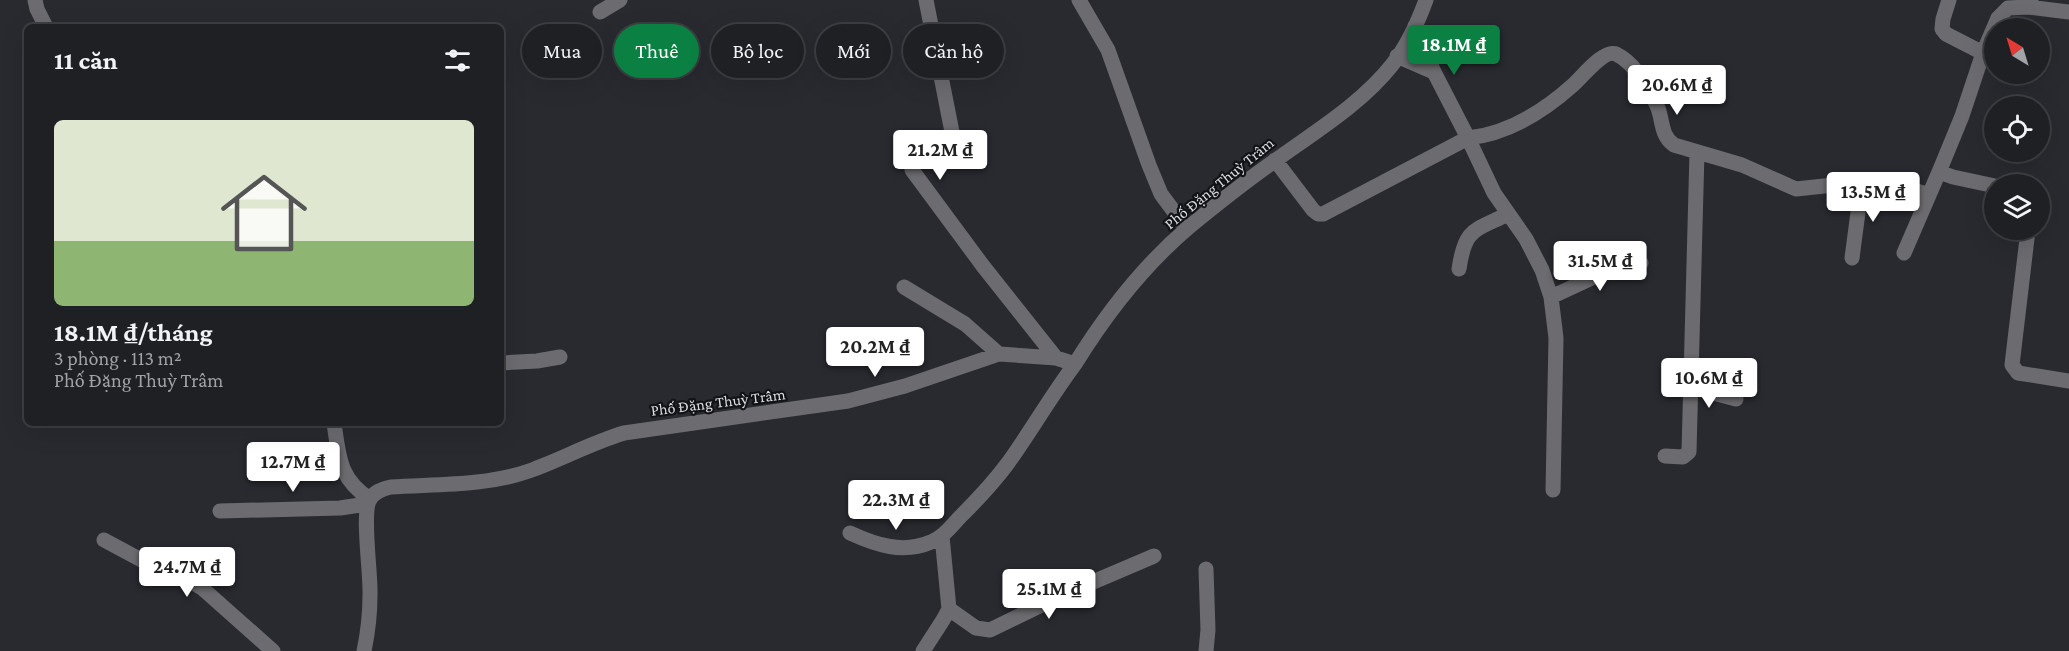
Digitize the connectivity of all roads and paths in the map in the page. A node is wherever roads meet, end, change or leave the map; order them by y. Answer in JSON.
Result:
{"nodes":[{"id":1,"x":35,"y":0,"type":"edge"},
{"id":2,"x":620,"y":0,"type":"edge"},
{"id":3,"x":926,"y":0,"type":"edge"},
{"id":4,"x":1079,"y":0,"type":"edge"},
{"id":5,"x":1426,"y":0,"type":"edge"},
{"id":6,"x":1949,"y":0,"type":"edge"},
{"id":7,"x":2030,"y":3,"type":"edge"},
{"id":8,"x":600,"y":12,"type":"dead end"},
{"id":9,"x":2069,"y":12,"type":"edge"},
{"id":10,"x":44,"y":24,"type":"edge"},
{"id":11,"x":1415,"y":26,"type":"junction"},
{"id":12,"x":1983,"y":53,"type":"junction"},
{"id":13,"x":1397,"y":57,"type":"junction"},
{"id":14,"x":1434,"y":72,"type":"junction"},
{"id":15,"x":1468,"y":138,"type":"junction"},
{"id":16,"x":1697,"y":152,"type":"junction"},
{"id":17,"x":1275,"y":160,"type":"junction"},
{"id":18,"x":1939,"y":172,"type":"junction"},
{"id":19,"x":1862,"y":182,"type":"junction"},
{"id":20,"x":1984,"y":184,"type":"edge"},
{"id":21,"x":1929,"y":195,"type":"junction"},
{"id":22,"x":1508,"y":213,"type":"junction"},
{"id":23,"x":1187,"y":229,"type":"junction"},
{"id":24,"x":2027,"y":240,"type":"edge"},
{"id":25,"x":1904,"y":253,"type":"dead end"},
{"id":26,"x":1851,"y":258,"type":"dead end"},
{"id":27,"x":1641,"y":263,"type":"dead end"},
{"id":28,"x":1459,"y":269,"type":"dead end"},
{"id":29,"x":904,"y":287,"type":"dead end"},
{"id":30,"x":1551,"y":297,"type":"junction"},
{"id":31,"x":999,"y":354,"type":"junction"},
{"id":32,"x":560,"y":357,"type":"dead end"},
{"id":33,"x":1056,"y":358,"type":"junction"},
{"id":34,"x":504,"y":363,"type":"edge"},
{"id":35,"x":1075,"y":364,"type":"junction"},
{"id":36,"x":2069,"y":381,"type":"edge"},
{"id":37,"x":1690,"y":387,"type":"junction"},
{"id":38,"x":1736,"y":399,"type":"dead end"},
{"id":39,"x":334,"y":426,"type":"edge"},
{"id":40,"x":1665,"y":456,"type":"dead end"},
{"id":41,"x":1553,"y":490,"type":"dead end"},
{"id":42,"x":369,"y":502,"type":"junction"},
{"id":43,"x":220,"y":512,"type":"dead end"},
{"id":44,"x":850,"y":533,"type":"dead end"},
{"id":45,"x":942,"y":536,"type":"junction"},
{"id":46,"x":104,"y":540,"type":"dead end"},
{"id":47,"x":1154,"y":556,"type":"dead end"},
{"id":48,"x":1206,"y":569,"type":"dead end"},
{"id":49,"x":949,"y":609,"type":"junction"},
{"id":50,"x":273,"y":651,"type":"edge"},
{"id":51,"x":364,"y":651,"type":"edge"},
{"id":52,"x":923,"y":651,"type":"edge"},
{"id":53,"x":1206,"y":651,"type":"edge"}],
"edges":[{"from":1,"to":10,"type":"street"},
{"from":2,"to":8,"type":"street"},
{"from":3,"to":33,"type":"street"},
{"from":4,"to":23,"type":"street"},
{"from":5,"to":11,"type":"street","name":"Phố Đặng Thuỳ Trâm"},
{"from":6,"to":12,"type":"street"},
{"from":7,"to":9,"type":"street"},
{"from":7,"to":12,"type":"street"},
{"from":11,"to":13,"type":"street","name":"Phố Đặng Thuỳ Trâm"},
{"from":11,"to":14,"type":"street"},
{"from":12,"to":18,"type":"street"},
{"from":13,"to":14,"type":"street"},
{"from":13,"to":17,"type":"street","name":"Phố Đặng Thuỳ Trâm"},
{"from":14,"to":15,"type":"street"},
{"from":15,"to":16,"type":"street"},
{"from":15,"to":17,"type":"street"},
{"from":15,"to":22,"type":"street"},
{"from":16,"to":19,"type":"street"},
{"from":16,"to":37,"type":"street"},
{"from":17,"to":23,"type":"street","name":"Phố Đặng Thuỳ Trâm"},
{"from":18,"to":20,"type":"street"},
{"from":18,"to":21,"type":"street"},
{"from":19,"to":21,"type":"street"},
{"from":19,"to":26,"type":"street"},
{"from":21,"to":25,"type":"street"},
{"from":22,"to":28,"type":"street"},
{"from":22,"to":30,"type":"street"},
{"from":23,"to":35,"type":"street","name":"Phố Đặng Thuỳ Trâm"},
{"from":24,"to":36,"type":"street"},
{"from":27,"to":30,"type":"street"},
{"from":29,"to":31,"type":"street"},
{"from":30,"to":41,"type":"street"},
{"from":31,"to":33,"type":"street","name":"Phố Đặng Thuỳ Trâm"},
{"from":31,"to":42,"type":"street","name":"Phố Đặng Thuỳ Trâm"},
{"from":32,"to":34,"type":"street"},
{"from":33,"to":35,"type":"street","name":"Phố Đặng Thuỳ Trâm"},
{"from":35,"to":45,"type":"street"},
{"from":37,"to":38,"type":"street"},
{"from":37,"to":40,"type":"street"},
{"from":39,"to":42,"type":"street"},
{"from":42,"to":43,"type":"street","name":"Phố Đặng Thuỳ Trâm"},
{"from":42,"to":51,"type":"street"},
{"from":44,"to":45,"type":"street"},
{"from":45,"to":49,"type":"street"},
{"from":46,"to":50,"type":"street"},
{"from":47,"to":49,"type":"street"},
{"from":48,"to":53,"type":"street"},
{"from":49,"to":52,"type":"street"}]}
